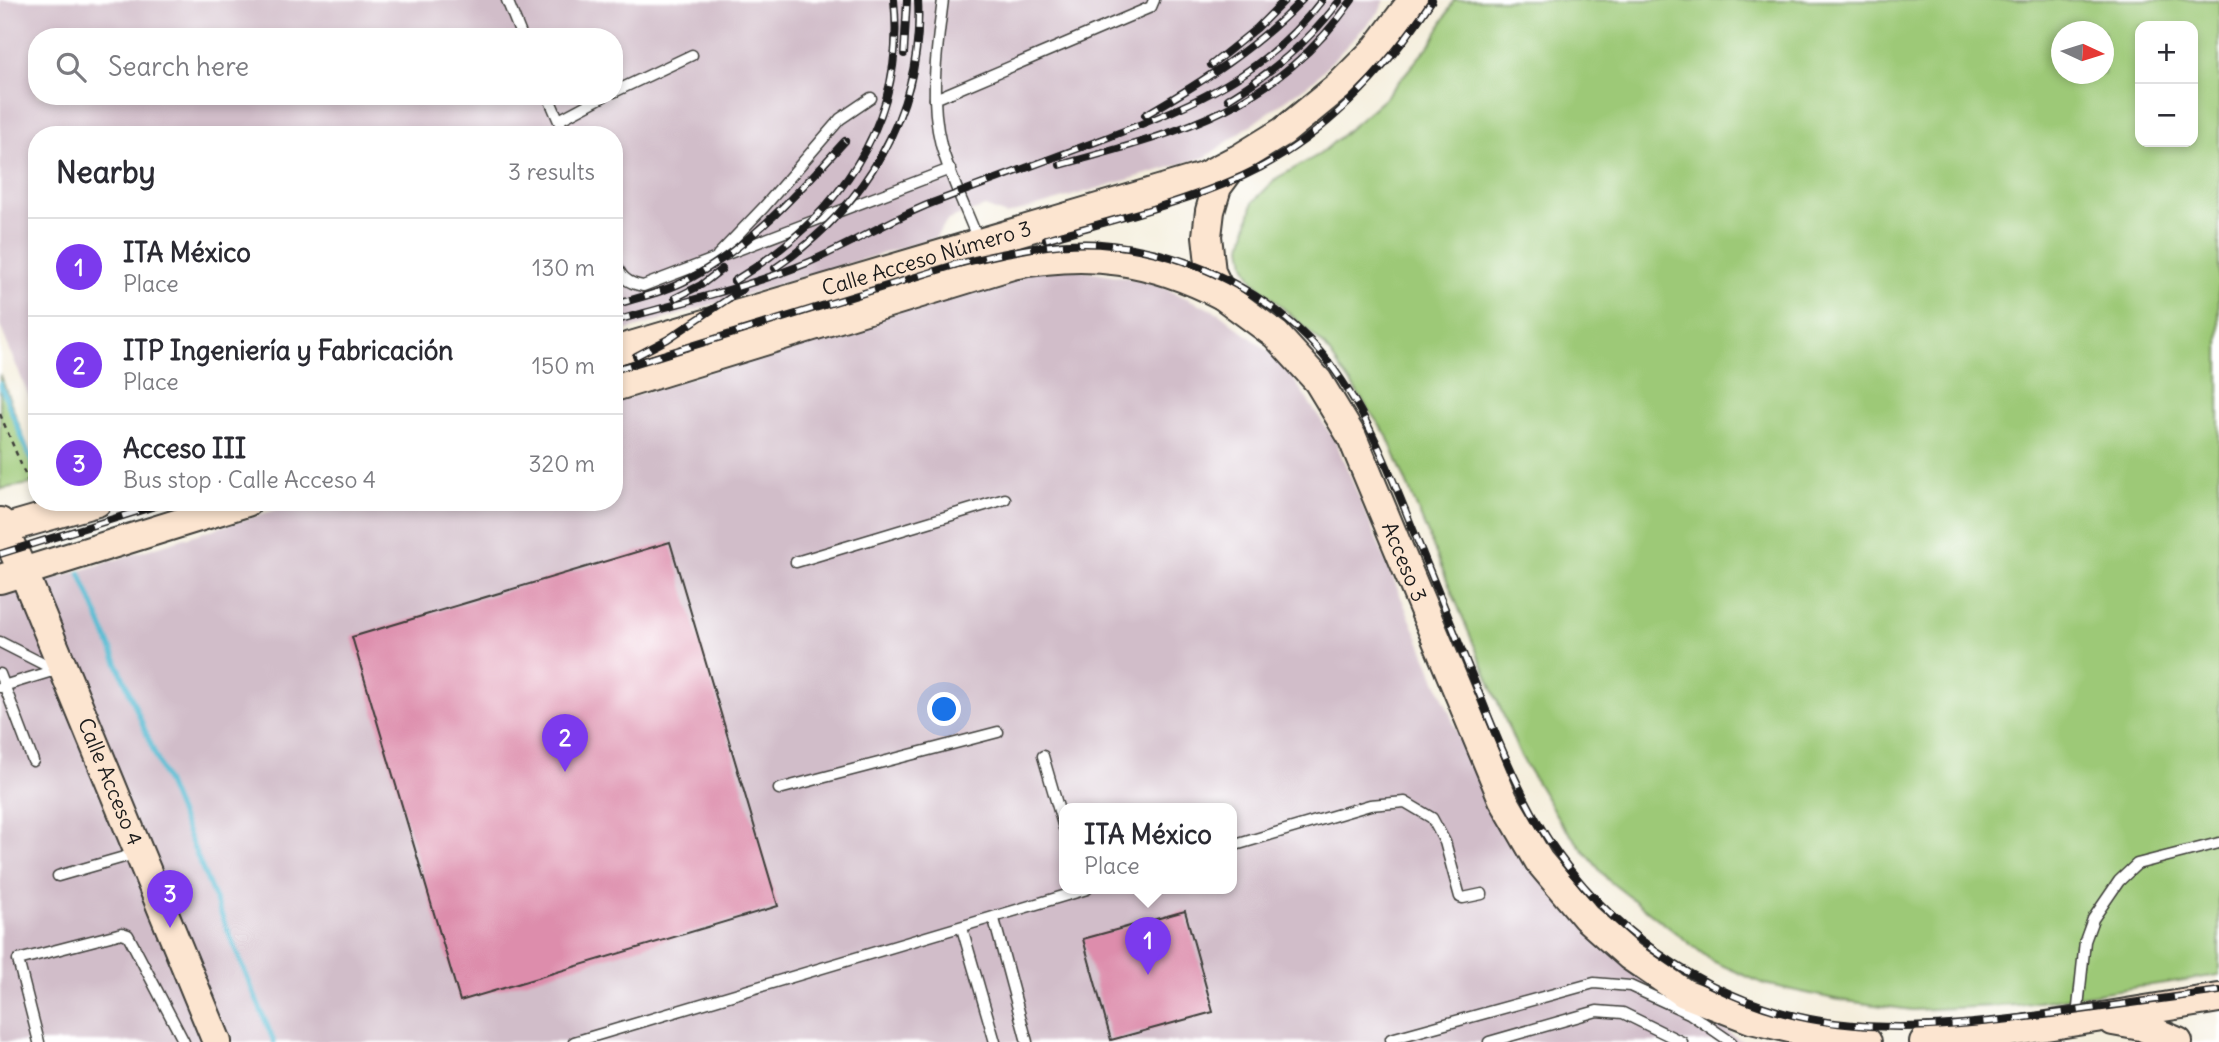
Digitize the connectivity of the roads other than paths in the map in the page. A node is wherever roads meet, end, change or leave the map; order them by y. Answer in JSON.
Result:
{"nodes":[{"id":1,"x":507,"y":0,"type":"edge"},
{"id":2,"x":943,"y":0,"type":"edge"},
{"id":3,"x":1154,"y":0,"type":"edge"},
{"id":4,"x":1413,"y":0,"type":"edge"},
{"id":5,"x":518,"y":28,"type":"edge"},
{"id":6,"x":692,"y":55,"type":"dead end"},
{"id":7,"x":623,"y":88,"type":"edge"},
{"id":8,"x":871,"y":98,"type":"dead end"},
{"id":9,"x":935,"y":99,"type":"junction"},
{"id":10,"x":552,"y":105,"type":"edge"},
{"id":11,"x":587,"y":105,"type":"edge"},
{"id":12,"x":559,"y":120,"type":"junction"},
{"id":13,"x":561,"y":126,"type":"edge"},
{"id":14,"x":1237,"y":160,"type":"junction"},
{"id":15,"x":950,"y":169,"type":"junction"},
{"id":16,"x":979,"y":244,"type":"junction"},
{"id":17,"x":715,"y":258,"type":"junction"},
{"id":18,"x":623,"y":277,"type":"edge"},
{"id":19,"x":1222,"y":295,"type":"junction"},
{"id":20,"x":623,"y":348,"type":"edge"},
{"id":21,"x":623,"y":384,"type":"edge"},
{"id":22,"x":1005,"y":499,"type":"dead end"},
{"id":23,"x":62,"y":511,"type":"edge"},
{"id":24,"x":218,"y":511,"type":"edge"},
{"id":25,"x":1,"y":527,"type":"edge"},
{"id":26,"x":796,"y":562,"type":"dead end"},
{"id":27,"x":12,"y":576,"type":"edge"},
{"id":28,"x":0,"y":642,"type":"edge"},
{"id":29,"x":59,"y":669,"type":"junction"},
{"id":30,"x":0,"y":674,"type":"edge"},
{"id":31,"x":2,"y":687,"type":"edge"},
{"id":32,"x":998,"y":732,"type":"dead end"},
{"id":33,"x":1043,"y":756,"type":"dead end"},
{"id":34,"x":33,"y":761,"type":"dead end"},
{"id":35,"x":779,"y":789,"type":"dead end"},
{"id":36,"x":1059,"y":811,"type":"edge"},
{"id":37,"x":2219,"y":843,"type":"edge"},
{"id":38,"x":1237,"y":845,"type":"edge"},
{"id":39,"x":139,"y":853,"type":"junction"},
{"id":40,"x":58,"y":876,"type":"dead end"},
{"id":41,"x":1071,"y":894,"type":"edge"},
{"id":42,"x":1482,"y":894,"type":"dead end"},
{"id":43,"x":994,"y":919,"type":"junction"},
{"id":44,"x":962,"y":928,"type":"junction"},
{"id":45,"x":2219,"y":998,"type":"edge"},
{"id":46,"x":2080,"y":1019,"type":"junction"},
{"id":47,"x":1391,"y":1041,"type":"edge"},
{"id":48,"x":1953,"y":1041,"type":"edge"},
{"id":49,"x":38,"y":1042,"type":"edge"},
{"id":50,"x":184,"y":1042,"type":"edge"},
{"id":51,"x":217,"y":1042,"type":"edge"},
{"id":52,"x":574,"y":1042,"type":"edge"},
{"id":53,"x":995,"y":1042,"type":"edge"},
{"id":54,"x":1027,"y":1042,"type":"edge"},
{"id":55,"x":1489,"y":1042,"type":"edge"},
{"id":56,"x":1682,"y":1042,"type":"edge"},
{"id":57,"x":1731,"y":1042,"type":"edge"},
{"id":58,"x":1867,"y":1042,"type":"edge"},
{"id":59,"x":1924,"y":1042,"type":"edge"},
{"id":60,"x":2178,"y":1042,"type":"edge"}],
"edges":[{"from":1,"to":5,"type":"lane"},
{"from":2,"to":9,"type":"lane"},
{"from":3,"to":9,"type":"lane"},
{"from":4,"to":14,"type":"street"},
{"from":6,"to":7,"type":"lane"},
{"from":8,"to":17,"type":"lane"},
{"from":9,"to":15,"type":"lane"},
{"from":10,"to":12,"type":"lane"},
{"from":11,"to":12,"type":"lane"},
{"from":12,"to":13,"type":"lane"},
{"from":14,"to":16,"type":"street","name":"Calle Acceso Número 3"},
{"from":14,"to":19,"type":"street"},
{"from":15,"to":16,"type":"lane"},
{"from":15,"to":17,"type":"lane"},
{"from":16,"to":20,"type":"street","name":"Calle Acceso Número 3"},
{"from":17,"to":18,"type":"lane"},
{"from":19,"to":21,"type":"street","name":"Calle Acceso Número 3"},
{"from":19,"to":58,"type":"street","name":"Acceso 3"},
{"from":22,"to":26,"type":"lane"},
{"from":23,"to":25,"type":"street"},
{"from":24,"to":27,"type":"street"},
{"from":25,"to":27,"type":"street","name":"Calle Acceso 4"},
{"from":27,"to":29,"type":"street","name":"Calle Acceso 4"},
{"from":28,"to":29,"type":"lane"},
{"from":29,"to":31,"type":"lane"},
{"from":29,"to":39,"type":"street","name":"Calle Acceso 4"},
{"from":30,"to":31,"type":"lane"},
{"from":31,"to":34,"type":"lane"},
{"from":32,"to":35,"type":"lane"},
{"from":33,"to":36,"type":"lane"},
{"from":37,"to":46,"type":"lane"},
{"from":38,"to":42,"type":"lane"},
{"from":39,"to":40,"type":"lane"},
{"from":39,"to":51,"type":"street","name":"Calle Acceso 4"},
{"from":41,"to":43,"type":"lane"},
{"from":43,"to":44,"type":"lane"},
{"from":43,"to":54,"type":"lane"},
{"from":44,"to":52,"type":"lane"},
{"from":44,"to":53,"type":"lane"},
{"from":45,"to":46,"type":"street"},
{"from":46,"to":48,"type":"street"},
{"from":46,"to":60,"type":"street"},
{"from":47,"to":57,"type":"lane"},
{"from":48,"to":59,"type":"street"},
{"from":49,"to":50,"type":"lane"},
{"from":55,"to":56,"type":"lane"}]}
